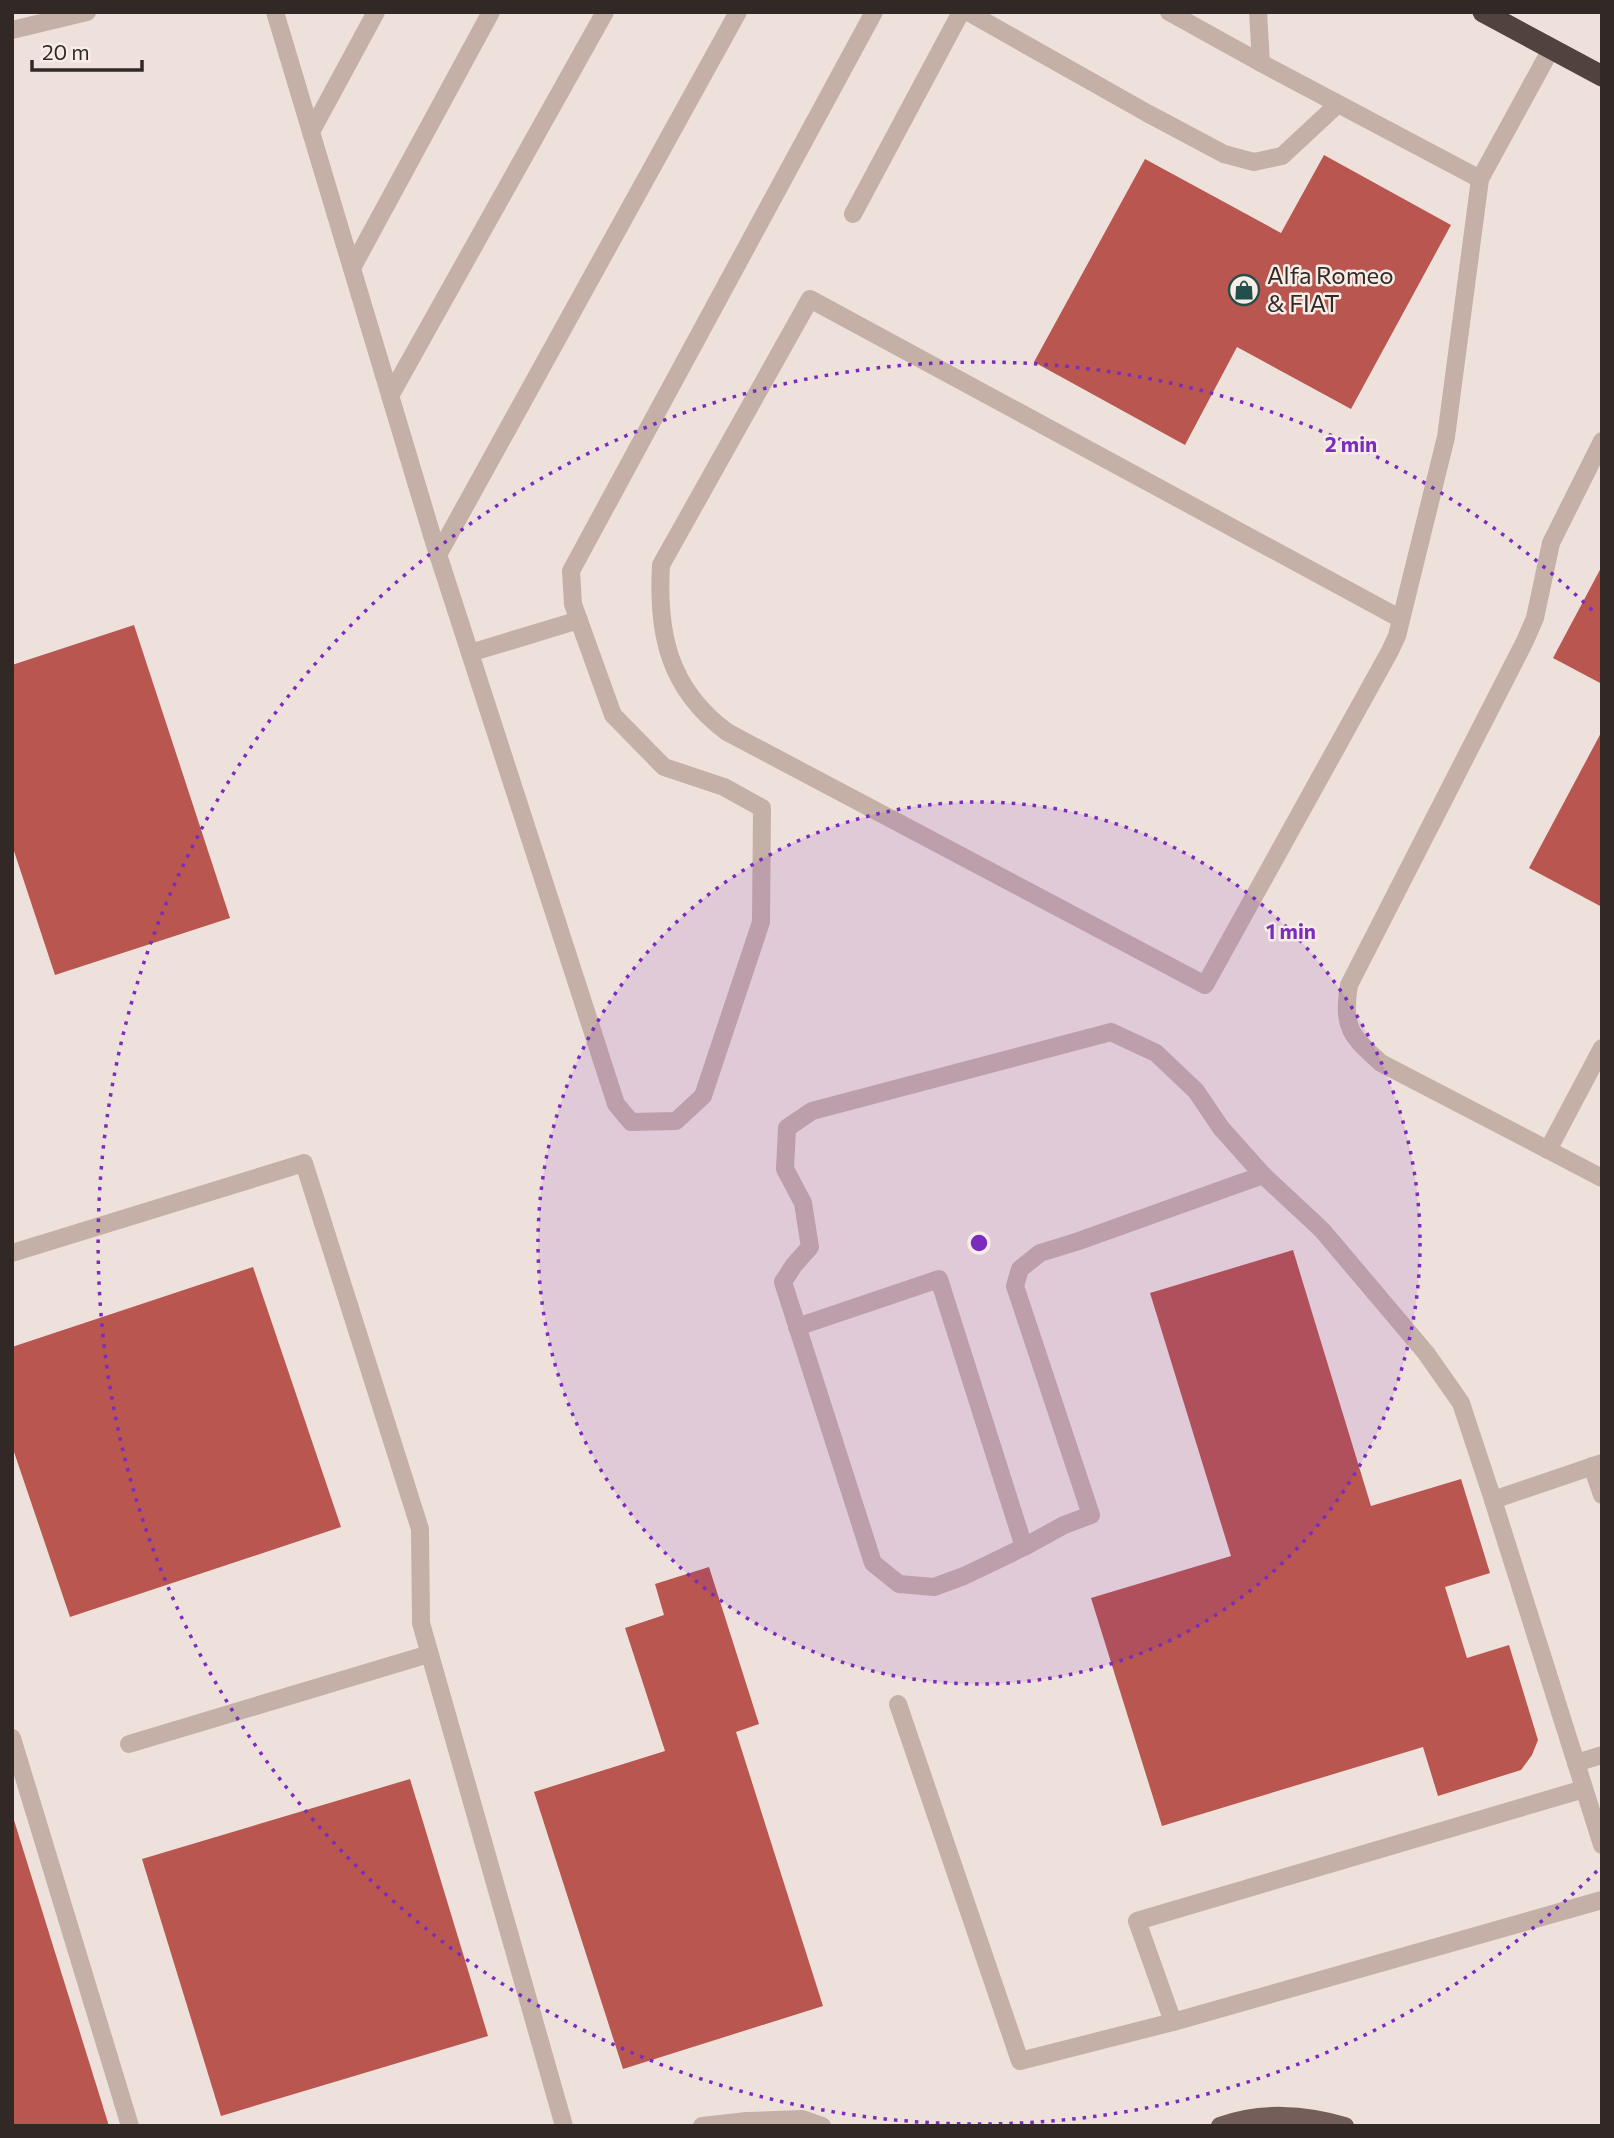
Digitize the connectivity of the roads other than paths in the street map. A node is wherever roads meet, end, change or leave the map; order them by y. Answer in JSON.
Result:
{"nodes":[{"id":1,"x":87,"y":12,"type":"edge"},
{"id":2,"x":275,"y":12,"type":"edge"},
{"id":3,"x":376,"y":12,"type":"edge"},
{"id":4,"x":491,"y":12,"type":"edge"},
{"id":5,"x":605,"y":12,"type":"edge"},
{"id":6,"x":738,"y":12,"type":"edge"},
{"id":7,"x":874,"y":12,"type":"edge"},
{"id":8,"x":961,"y":12,"type":"edge"},
{"id":9,"x":968,"y":12,"type":"edge"},
{"id":10,"x":1169,"y":12,"type":"edge"},
{"id":11,"x":1258,"y":12,"type":"edge"},
{"id":12,"x":1483,"y":12,"type":"edge"},
{"id":13,"x":12,"y":30,"type":"edge"},
{"id":14,"x":1551,"y":49,"type":"junction"},
{"id":15,"x":1261,"y":63,"type":"junction"},
{"id":16,"x":1602,"y":76,"type":"edge"},
{"id":17,"x":1338,"y":104,"type":"junction"},
{"id":18,"x":311,"y":132,"type":"junction"},
{"id":19,"x":1480,"y":180,"type":"junction"},
{"id":20,"x":853,"y":214,"type":"dead end"},
{"id":21,"x":352,"y":268,"type":"junction"},
{"id":22,"x":390,"y":396,"type":"junction"},
{"id":23,"x":1602,"y":441,"type":"edge"},
{"id":24,"x":438,"y":555,"type":"junction"},
{"id":25,"x":1401,"y":619,"type":"junction"},
{"id":26,"x":579,"y":620,"type":"junction"},
{"id":27,"x":470,"y":653,"type":"junction"},
{"id":28,"x":1602,"y":1048,"type":"edge"},
{"id":29,"x":1548,"y":1150,"type":"junction"},
{"id":30,"x":1263,"y":1175,"type":"junction"},
{"id":31,"x":1602,"y":1178,"type":"edge"},
{"id":32,"x":12,"y":1252,"type":"edge"},
{"id":33,"x":797,"y":1327,"type":"junction"},
{"id":34,"x":1597,"y":1464,"type":"edge"},
{"id":35,"x":1602,"y":1495,"type":"edge"},
{"id":36,"x":1493,"y":1500,"type":"junction"},
{"id":37,"x":1024,"y":1547,"type":"junction"},
{"id":38,"x":429,"y":1654,"type":"junction"},
{"id":39,"x":898,"y":1704,"type":"dead end"},
{"id":40,"x":12,"y":1738,"type":"edge"},
{"id":41,"x":129,"y":1744,"type":"dead end"},
{"id":42,"x":1602,"y":1755,"type":"edge"},
{"id":43,"x":1576,"y":1763,"type":"junction"},
{"id":44,"x":1584,"y":1789,"type":"junction"},
{"id":45,"x":1602,"y":1845,"type":"edge"},
{"id":46,"x":1602,"y":1900,"type":"edge"},
{"id":47,"x":1173,"y":2022,"type":"junction"},
{"id":48,"x":130,"y":2126,"type":"edge"},
{"id":49,"x":564,"y":2126,"type":"edge"},
{"id":50,"x":702,"y":2126,"type":"edge"},
{"id":51,"x":822,"y":2126,"type":"edge"},
{"id":52,"x":1220,"y":2126,"type":"edge"},
{"id":53,"x":1345,"y":2126,"type":"edge"}],
"edges":[{"from":1,"to":13,"type":"lane"},
{"from":2,"to":18,"type":"lane"},
{"from":3,"to":18,"type":"lane"},
{"from":4,"to":21,"type":"lane"},
{"from":5,"to":22,"type":"lane"},
{"from":6,"to":24,"type":"lane"},
{"from":7,"to":26,"type":"lane"},
{"from":8,"to":20,"type":"lane"},
{"from":9,"to":17,"type":"lane"},
{"from":10,"to":15,"type":"lane"},
{"from":11,"to":15,"type":"lane"},
{"from":12,"to":14,"type":"highway"},
{"from":14,"to":16,"type":"highway"},
{"from":14,"to":19,"type":"lane"},
{"from":15,"to":17,"type":"lane"},
{"from":17,"to":19,"type":"lane"},
{"from":18,"to":21,"type":"lane"},
{"from":19,"to":25,"type":"lane"},
{"from":21,"to":22,"type":"lane"},
{"from":22,"to":24,"type":"lane"},
{"from":23,"to":29,"type":"lane"},
{"from":24,"to":27,"type":"lane"},
{"from":25,"to":25,"type":"lane"},
{"from":26,"to":27,"type":"lane"},
{"from":26,"to":27,"type":"lane"},
{"from":28,"to":29,"type":"lane"},
{"from":29,"to":31,"type":"lane"},
{"from":30,"to":33,"type":"lane"},
{"from":30,"to":36,"type":"lane"},
{"from":30,"to":37,"type":"lane"},
{"from":32,"to":38,"type":"lane"},
{"from":33,"to":37,"type":"lane"},
{"from":33,"to":37,"type":"lane"},
{"from":34,"to":35,"type":"lane"},
{"from":34,"to":36,"type":"lane"},
{"from":36,"to":43,"type":"lane"},
{"from":38,"to":41,"type":"lane"},
{"from":38,"to":49,"type":"lane"},
{"from":39,"to":47,"type":"lane"},
{"from":40,"to":48,"type":"lane"},
{"from":42,"to":43,"type":"lane"},
{"from":43,"to":44,"type":"lane"},
{"from":44,"to":45,"type":"lane"},
{"from":44,"to":47,"type":"lane"},
{"from":46,"to":47,"type":"lane"},
{"from":50,"to":51,"type":"lane"},
{"from":52,"to":53,"type":"main road"}]}
